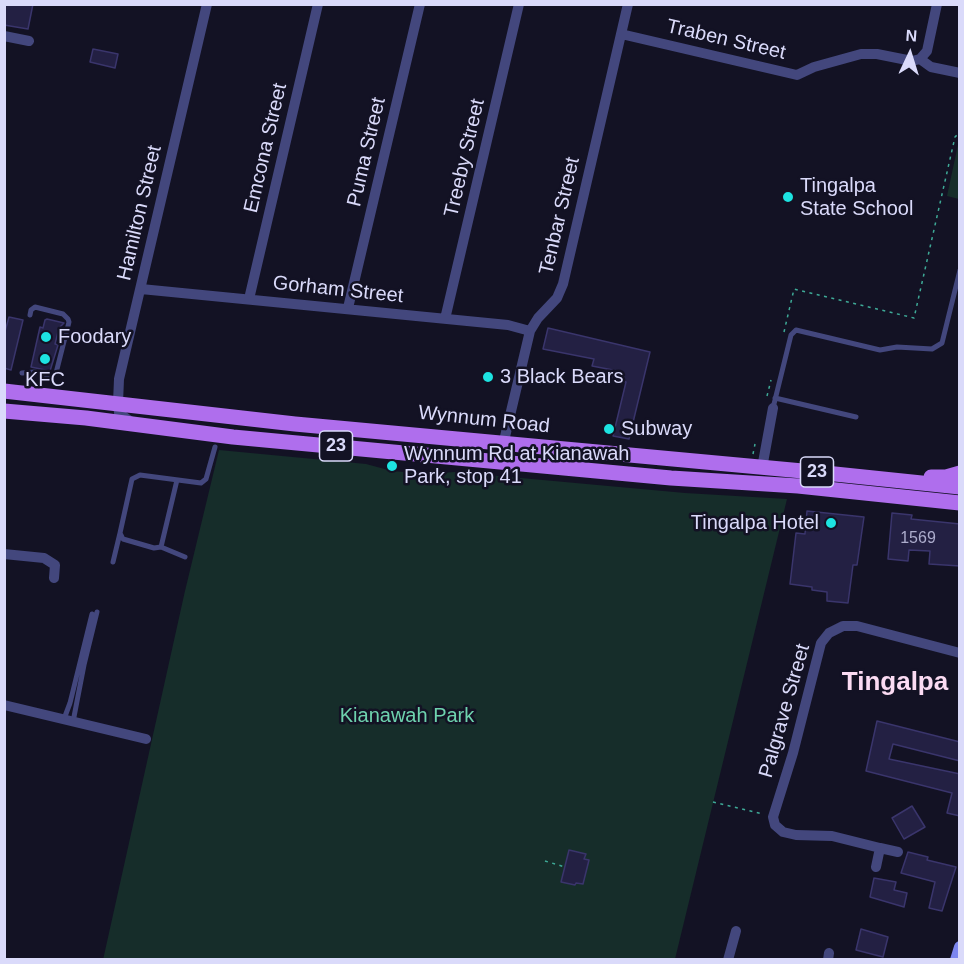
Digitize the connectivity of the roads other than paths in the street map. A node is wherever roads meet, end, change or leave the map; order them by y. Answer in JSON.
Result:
{"nodes":[{"id":1,"x":207,"y":4,"type":"edge"},
{"id":2,"x":318,"y":4,"type":"edge"},
{"id":3,"x":420,"y":4,"type":"edge"},
{"id":4,"x":519,"y":4,"type":"edge"},
{"id":5,"x":628,"y":4,"type":"edge"},
{"id":6,"x":937,"y":4,"type":"edge"},
{"id":7,"x":621,"y":34,"type":"junction"},
{"id":8,"x":4,"y":36,"type":"edge"},
{"id":9,"x":29,"y":41,"type":"dead end"},
{"id":10,"x":920,"y":59,"type":"junction"},
{"id":11,"x":960,"y":73,"type":"edge"},
{"id":12,"x":960,"y":270,"type":"edge"},
{"id":13,"x":141,"y":289,"type":"junction"},
{"id":14,"x":249,"y":299,"type":"junction"},
{"id":15,"x":348,"y":308,"type":"junction"},
{"id":16,"x":30,"y":315,"type":"dead end"},
{"id":17,"x":445,"y":319,"type":"junction"},
{"id":18,"x":530,"y":331,"type":"junction"},
{"id":19,"x":22,"y":373,"type":"dead end"},
{"id":20,"x":4,"y":391,"type":"edge"},
{"id":21,"x":771,"y":402,"type":"junction"},
{"id":22,"x":118,"y":403,"type":"junction"},
{"id":23,"x":4,"y":411,"type":"edge"},
{"id":24,"x":856,"y":417,"type":"dead end"},
{"id":25,"x":134,"y":424,"type":"junction"},
{"id":26,"x":295,"y":424,"type":"junction"},
{"id":27,"x":504,"y":442,"type":"junction"},
{"id":28,"x":307,"y":444,"type":"junction"},
{"id":29,"x":215,"y":447,"type":"dead end"},
{"id":30,"x":757,"y":461,"type":"junction"},
{"id":31,"x":499,"y":462,"type":"junction"},
{"id":32,"x":960,"y":473,"type":"edge"},
{"id":33,"x":871,"y":477,"type":"junction"},
{"id":34,"x":177,"y":480,"type":"junction"},
{"id":35,"x":960,"y":487,"type":"edge"},
{"id":36,"x":960,"y":503,"type":"edge"},
{"id":37,"x":120,"y":533,"type":"junction"},
{"id":38,"x":161,"y":547,"type":"junction"},
{"id":39,"x":4,"y":554,"type":"edge"},
{"id":40,"x":185,"y":556,"type":"dead end"},
{"id":41,"x":113,"y":562,"type":"dead end"},
{"id":42,"x":54,"y":578,"type":"dead end"},
{"id":43,"x":960,"y":653,"type":"edge"},
{"id":44,"x":4,"y":705,"type":"edge"},
{"id":45,"x":68,"y":721,"type":"junction"},
{"id":46,"x":146,"y":739,"type":"dead end"},
{"id":47,"x":880,"y":848,"type":"junction"},
{"id":48,"x":898,"y":852,"type":"dead end"},
{"id":49,"x":876,"y":867,"type":"dead end"},
{"id":50,"x":736,"y":931,"type":"dead end"},
{"id":51,"x":960,"y":947,"type":"edge"},
{"id":52,"x":728,"y":960,"type":"edge"},
{"id":53,"x":956,"y":960,"type":"edge"}],
"edges":[{"from":1,"to":13,"type":"street","name":"Hamilton Street"},
{"from":2,"to":14,"type":"street","name":"Emcona Street"},
{"from":3,"to":15,"type":"street","name":"Puma Street"},
{"from":4,"to":17,"type":"street","name":"Treeby Street"},
{"from":5,"to":7,"type":"street","name":"Tenbar Street"},
{"from":6,"to":10,"type":"street"},
{"from":7,"to":10,"type":"street","name":"Traben Street"},
{"from":7,"to":18,"type":"street","name":"Tenbar Street"},
{"from":8,"to":9,"type":"street"},
{"from":10,"to":11,"type":"street","name":"Traben Street"},
{"from":12,"to":21,"type":"lane"},
{"from":13,"to":14,"type":"street","name":"Gorham Street"},
{"from":13,"to":22,"type":"street","name":"Hamilton Street"},
{"from":14,"to":15,"type":"street","name":"Gorham Street"},
{"from":15,"to":17,"type":"street","name":"Gorham Street"},
{"from":16,"to":19,"type":"lane"},
{"from":17,"to":18,"type":"street","name":"Gorham Street"},
{"from":18,"to":27,"type":"street","name":"Tenbar Street"},
{"from":20,"to":22,"type":"main road","name":"Wynnum Road","number":"23"},
{"from":21,"to":24,"type":"lane"},
{"from":21,"to":30,"type":"street"},
{"from":22,"to":25,"type":"street"},
{"from":22,"to":26,"type":"main road","name":"Wynnum Road","number":"23"},
{"from":23,"to":25,"type":"main road","name":"Wynnum Road","number":"23"},
{"from":25,"to":28,"type":"main road","name":"Wynnum Road","number":"23"},
{"from":26,"to":27,"type":"main road","name":"Wynnum Road","number":"23"},
{"from":26,"to":28,"type":"main road"},
{"from":27,"to":30,"type":"main road","name":"Wynnum Road","number":"23"},
{"from":27,"to":31,"type":"street","name":"Tenbar Street"},
{"from":28,"to":31,"type":"main road","name":"Wynnum Road","number":"23"},
{"from":29,"to":34,"type":"lane"},
{"from":30,"to":33,"type":"main road","name":"Wynnum Road","number":"23"},
{"from":31,"to":36,"type":"main road","name":"Wynnum Road","number":"23"},
{"from":32,"to":33,"type":"main road","number":"23"},
{"from":33,"to":35,"type":"main road","name":"Wynnum Road"},
{"from":34,"to":37,"type":"lane"},
{"from":34,"to":38,"type":"lane"},
{"from":37,"to":38,"type":"lane"},
{"from":37,"to":41,"type":"lane"},
{"from":38,"to":40,"type":"lane"},
{"from":39,"to":42,"type":"street"},
{"from":43,"to":47,"type":"street","name":"Palgrave Street"},
{"from":44,"to":45,"type":"street"},
{"from":45,"to":45,"type":"lane"},
{"from":45,"to":46,"type":"street"},
{"from":47,"to":48,"type":"street"},
{"from":47,"to":49,"type":"street"},
{"from":50,"to":52,"type":"street"},
{"from":51,"to":53,"type":"main road"}]}
